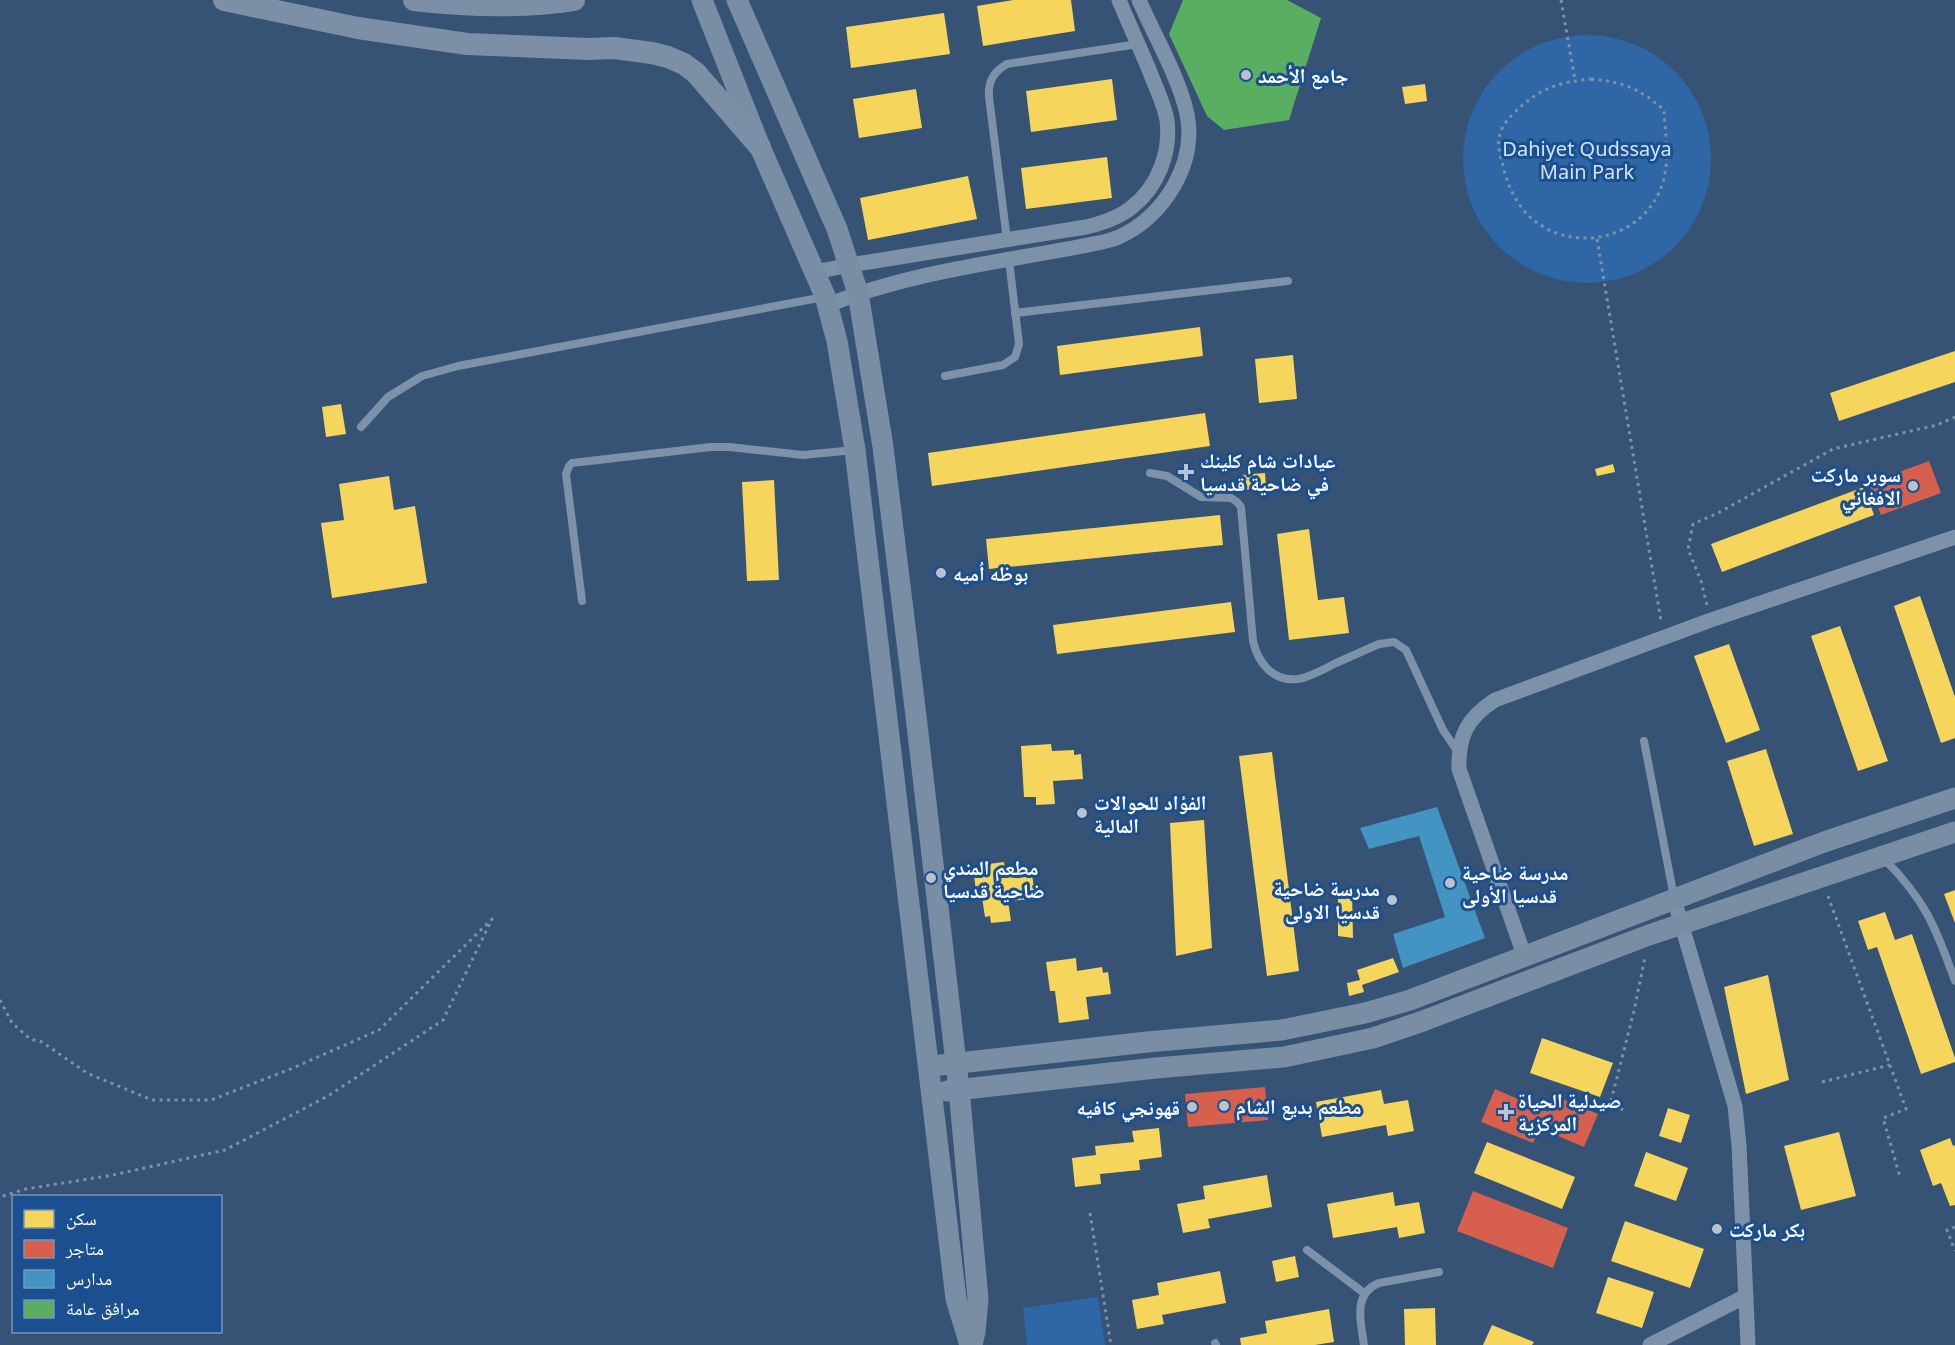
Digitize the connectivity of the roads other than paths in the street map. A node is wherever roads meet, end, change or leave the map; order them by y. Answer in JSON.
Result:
{"nodes":[{"id":1,"x":224,"y":0,"type":"edge"},
{"id":2,"x":414,"y":0,"type":"edge"},
{"id":3,"x":574,"y":0,"type":"edge"},
{"id":4,"x":736,"y":0,"type":"edge"},
{"id":5,"x":1119,"y":0,"type":"edge"},
{"id":6,"x":1139,"y":0,"type":"edge"},
{"id":7,"x":704,"y":5,"type":"edge"},
{"id":8,"x":1138,"y":44,"type":"junction"},
{"id":9,"x":760,"y":147,"type":"junction"},
{"id":10,"x":1006,"y":240,"type":"junction"},
{"id":11,"x":1009,"y":260,"type":"junction"},
{"id":12,"x":850,"y":265,"type":"junction"},
{"id":13,"x":815,"y":272,"type":"junction"},
{"id":14,"x":1288,"y":281,"type":"dead end"},
{"id":15,"x":858,"y":293,"type":"junction"},
{"id":16,"x":826,"y":301,"type":"junction"},
{"id":17,"x":1016,"y":313,"type":"junction"},
{"id":18,"x":945,"y":376,"type":"dead end"},
{"id":19,"x":361,"y":427,"type":"dead end"},
{"id":20,"x":855,"y":450,"type":"junction"},
{"id":21,"x":1150,"y":473,"type":"dead end"},
{"id":22,"x":1955,"y":537,"type":"edge"},
{"id":23,"x":582,"y":601,"type":"dead end"},
{"id":24,"x":916,"y":716,"type":"junction"},
{"id":25,"x":889,"y":720,"type":"junction"},
{"id":26,"x":1644,"y":741,"type":"dead end"},
{"id":27,"x":1458,"y":752,"type":"junction"},
{"id":28,"x":1955,"y":798,"type":"edge"},
{"id":29,"x":1955,"y":832,"type":"edge"},
{"id":30,"x":1882,"y":856,"type":"junction"},
{"id":31,"x":1674,"y":899,"type":"junction"},
{"id":32,"x":1682,"y":924,"type":"junction"},
{"id":33,"x":1533,"y":952,"type":"junction"},
{"id":34,"x":1498,"y":965,"type":"junction"},
{"id":35,"x":1550,"y":972,"type":"junction"},
{"id":36,"x":1955,"y":981,"type":"edge"},
{"id":37,"x":1506,"y":988,"type":"junction"},
{"id":38,"x":951,"y":1020,"type":"junction"},
{"id":39,"x":923,"y":1023,"type":"junction"},
{"id":40,"x":956,"y":1064,"type":"junction"},
{"id":41,"x":928,"y":1067,"type":"junction"},
{"id":42,"x":959,"y":1089,"type":"junction"},
{"id":43,"x":931,"y":1092,"type":"junction"},
{"id":44,"x":962,"y":1128,"type":"junction"},
{"id":45,"x":936,"y":1130,"type":"junction"},
{"id":46,"x":1307,"y":1250,"type":"dead end"},
{"id":47,"x":1439,"y":1272,"type":"dead end"},
{"id":48,"x":1364,"y":1293,"type":"junction"},
{"id":49,"x":1746,"y":1296,"type":"junction"},
{"id":50,"x":971,"y":1345,"type":"edge"},
{"id":51,"x":1364,"y":1345,"type":"edge"},
{"id":52,"x":1650,"y":1345,"type":"edge"},
{"id":53,"x":1748,"y":1345,"type":"edge"}],
"edges":[{"from":1,"to":9,"type":"main road"},
{"from":2,"to":3,"type":"main road"},
{"from":4,"to":12,"type":"main road"},
{"from":5,"to":8,"type":"street"},
{"from":6,"to":11,"type":"street"},
{"from":7,"to":9,"type":"main road"},
{"from":8,"to":10,"type":"street"},
{"from":8,"to":10,"type":"lane"},
{"from":9,"to":13,"type":"main road"},
{"from":10,"to":11,"type":"street"},
{"from":10,"to":12,"type":"street"},
{"from":11,"to":15,"type":"street"},
{"from":11,"to":17,"type":"lane"},
{"from":12,"to":13,"type":"street"},
{"from":12,"to":15,"type":"main road"},
{"from":13,"to":16,"type":"main road"},
{"from":14,"to":17,"type":"lane"},
{"from":15,"to":16,"type":"street"},
{"from":15,"to":24,"type":"main road"},
{"from":16,"to":19,"type":"lane"},
{"from":16,"to":20,"type":"main road"},
{"from":17,"to":18,"type":"lane"},
{"from":20,"to":23,"type":"lane"},
{"from":20,"to":25,"type":"main road"},
{"from":21,"to":27,"type":"lane"},
{"from":22,"to":27,"type":"street"},
{"from":24,"to":25,"type":"main road"},
{"from":24,"to":38,"type":"main road"},
{"from":25,"to":39,"type":"main road"},
{"from":26,"to":31,"type":"lane"},
{"from":27,"to":33,"type":"street"},
{"from":28,"to":31,"type":"main road"},
{"from":29,"to":30,"type":"main road"},
{"from":30,"to":32,"type":"main road"},
{"from":30,"to":36,"type":"lane"},
{"from":31,"to":32,"type":"street"},
{"from":31,"to":33,"type":"main road"},
{"from":32,"to":35,"type":"main road"},
{"from":32,"to":49,"type":"street"},
{"from":33,"to":34,"type":"main road"},
{"from":33,"to":35,"type":"main road"},
{"from":34,"to":37,"type":"main road"},
{"from":34,"to":40,"type":"main road"},
{"from":35,"to":37,"type":"main road"},
{"from":37,"to":42,"type":"main road"},
{"from":38,"to":39,"type":"main road"},
{"from":38,"to":40,"type":"main road"},
{"from":39,"to":41,"type":"main road"},
{"from":40,"to":41,"type":"main road"},
{"from":40,"to":42,"type":"main road"},
{"from":41,"to":43,"type":"main road"},
{"from":42,"to":43,"type":"main road"},
{"from":42,"to":44,"type":"main road"},
{"from":43,"to":45,"type":"main road"},
{"from":44,"to":45,"type":"main road"},
{"from":44,"to":50,"type":"main road"},
{"from":45,"to":50,"type":"main road"},
{"from":46,"to":48,"type":"lane"},
{"from":47,"to":48,"type":"lane"},
{"from":48,"to":51,"type":"lane"},
{"from":49,"to":52,"type":"street"},
{"from":49,"to":53,"type":"street"}]}
